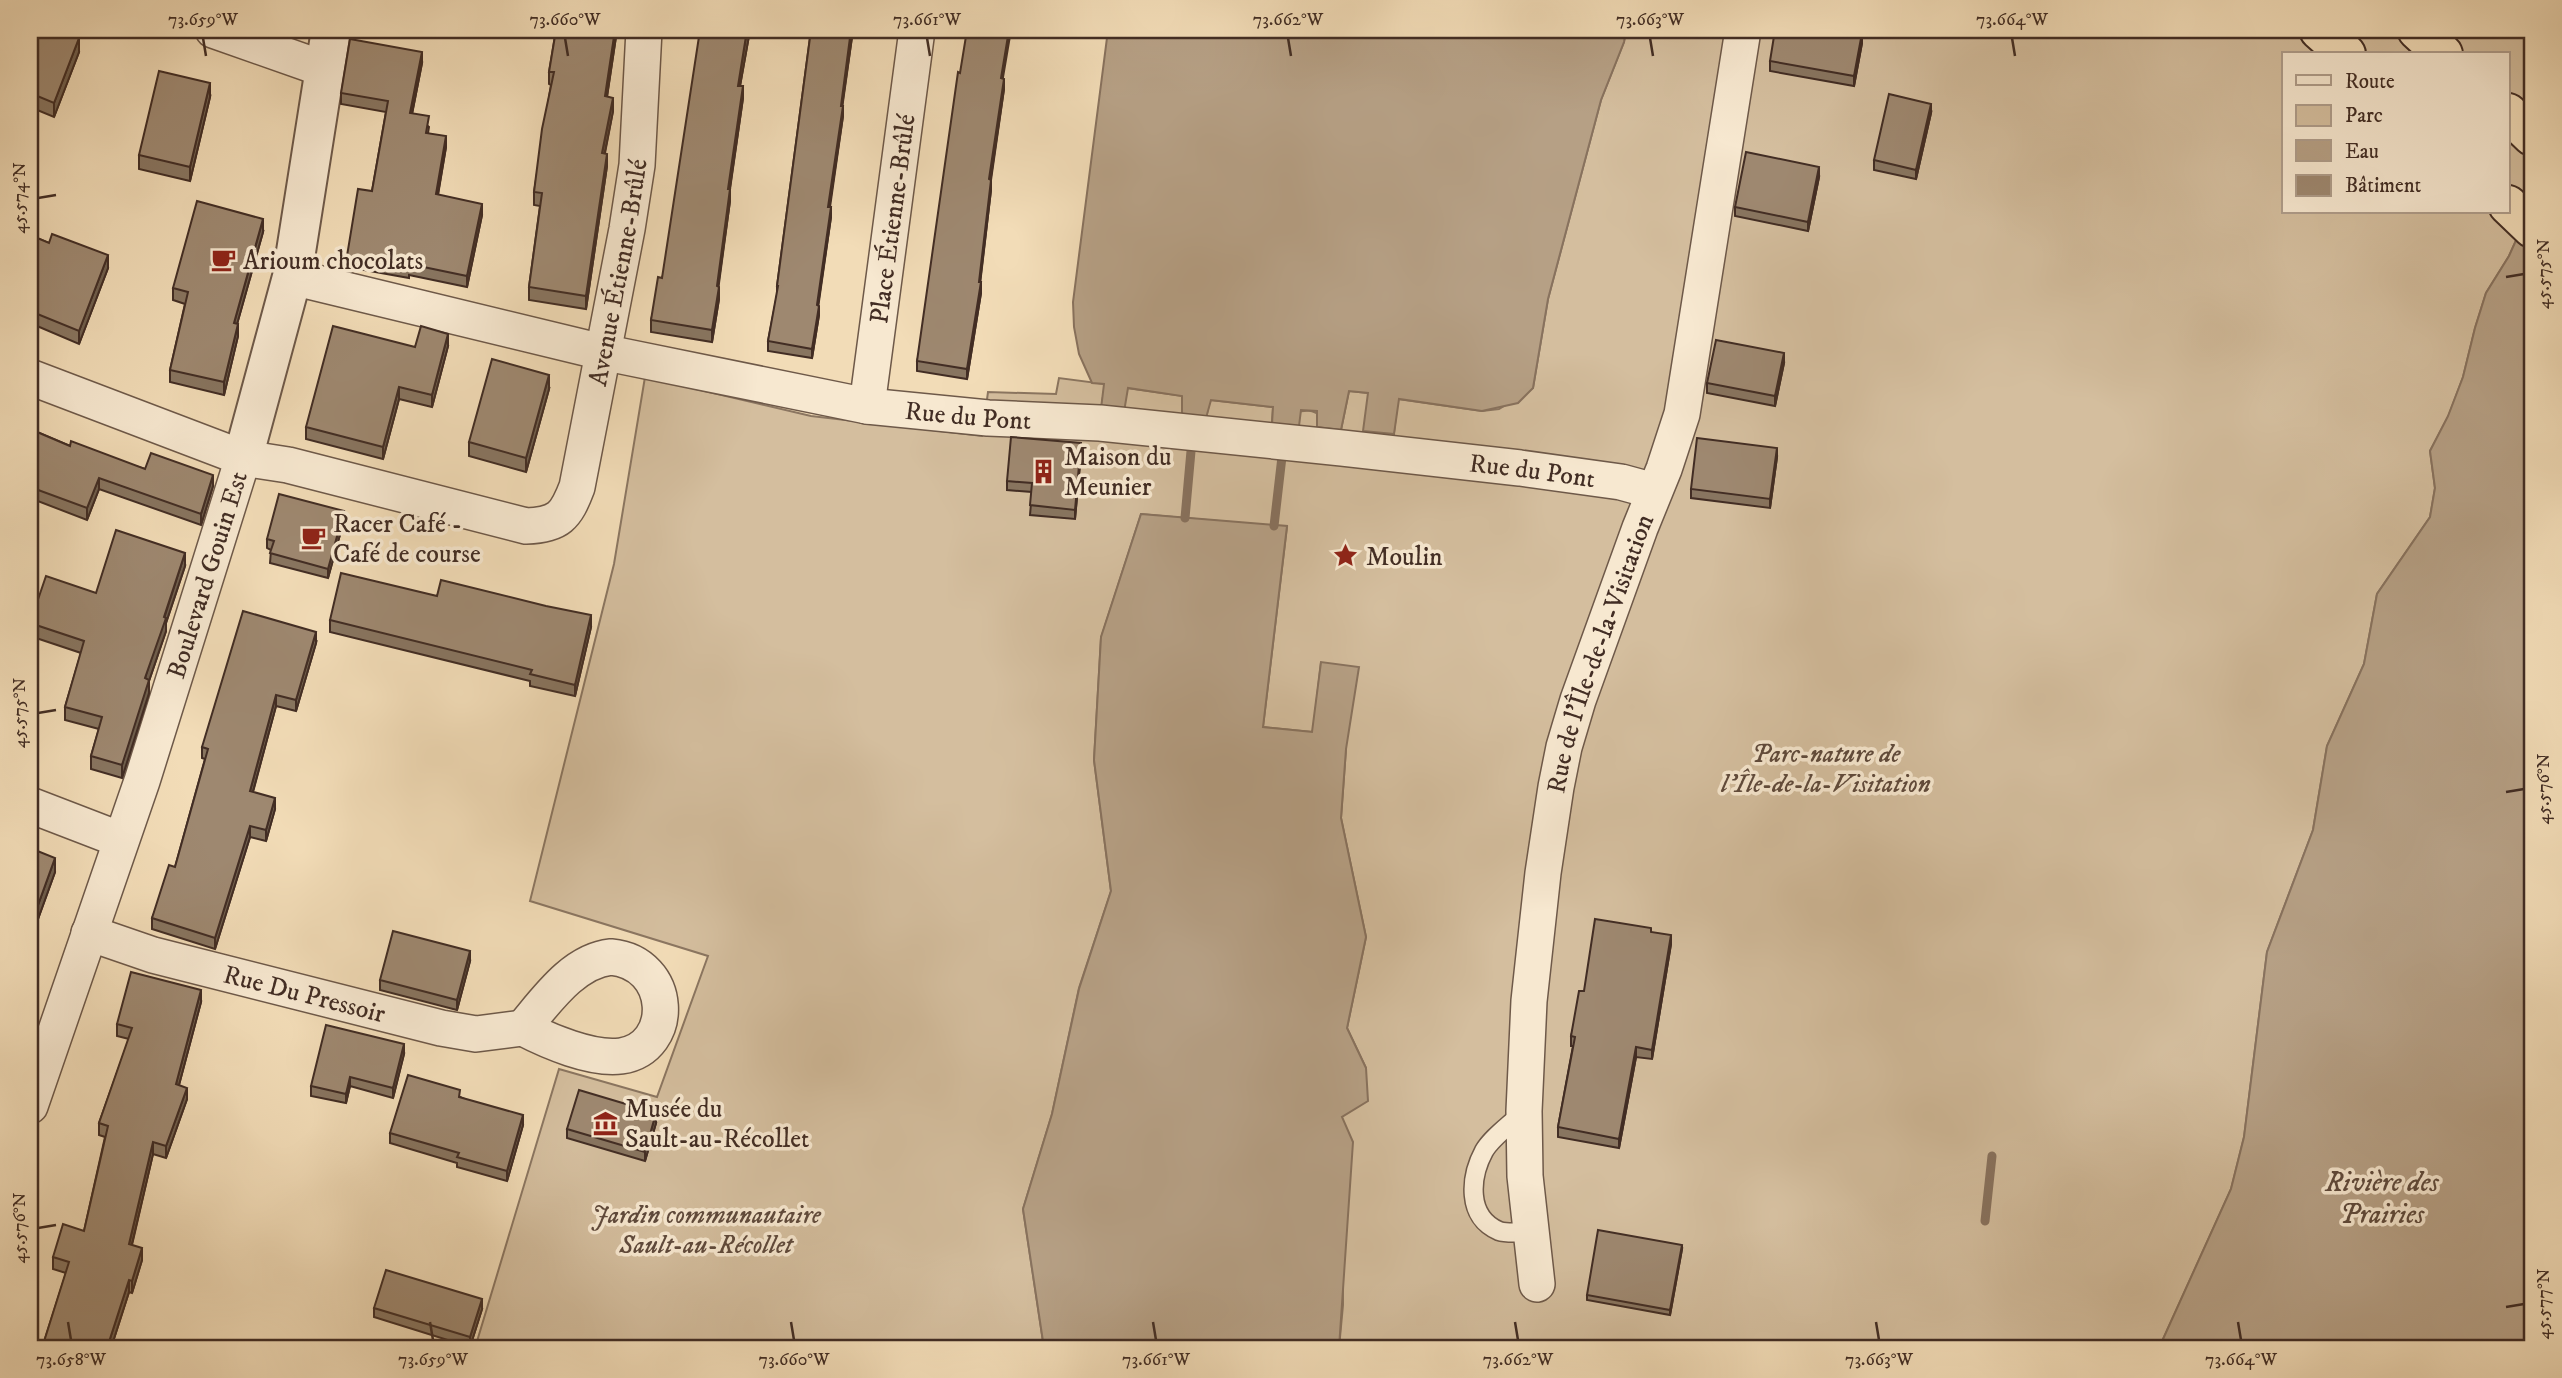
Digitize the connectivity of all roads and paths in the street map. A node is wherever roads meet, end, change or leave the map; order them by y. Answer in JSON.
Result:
{"nodes":[{"id":1,"x":213,"y":30,"type":"edge"},
{"id":2,"x":331,"y":30,"type":"edge"},
{"id":3,"x":645,"y":30,"type":"edge"},
{"id":4,"x":917,"y":30,"type":"edge"},
{"id":5,"x":1743,"y":30,"type":"edge"},
{"id":6,"x":2319,"y":30,"type":"edge"},
{"id":7,"x":2417,"y":30,"type":"edge"},
{"id":8,"x":2344,"y":52,"type":"edge"},
{"id":9,"x":2441,"y":52,"type":"edge"},
{"id":10,"x":324,"y":69,"type":"junction"},
{"id":11,"x":2510,"y":115,"type":"edge"},
{"id":12,"x":2532,"y":136,"type":"edge"},
{"id":13,"x":2510,"y":207,"type":"edge"},
{"id":14,"x":2532,"y":228,"type":"edge"},
{"id":15,"x":292,"y":278,"type":"junction"},
{"id":16,"x":602,"y":352,"type":"junction"},
{"id":17,"x":30,"y":377,"type":"edge"},
{"id":18,"x":867,"y":406,"type":"junction"},
{"id":19,"x":243,"y":458,"type":"junction"},
{"id":20,"x":1654,"y":491,"type":"junction"},
{"id":21,"x":30,"y":805,"type":"edge"},
{"id":22,"x":121,"y":840,"type":"junction"},
{"id":23,"x":89,"y":933,"type":"junction"},
{"id":24,"x":523,"y":1028,"type":"dead end"},
{"id":25,"x":30,"y":1106,"type":"edge"},
{"id":26,"x":1524,"y":1111,"type":"junction"},
{"id":27,"x":1531,"y":1232,"type":"junction"},
{"id":28,"x":1537,"y":1284,"type":"dead end"}],
"edges":[{"from":1,"to":10,"type":"street"},
{"from":2,"to":10,"type":"street","name":"Boulevard Gouin Est"},
{"from":3,"to":16,"type":"street","name":"Avenue Étienne-Brûlé"},
{"from":4,"to":18,"type":"street","name":"Place Étienne-Brûlé"},
{"from":5,"to":20,"type":"street","name":"Rue de l'Île-de-la-Visitation"},
{"from":6,"to":8,"type":"highway"},
{"from":7,"to":9,"type":"highway"},
{"from":10,"to":15,"type":"street","name":"Boulevard Gouin Est"},
{"from":11,"to":12,"type":"highway"},
{"from":13,"to":14,"type":"highway"},
{"from":15,"to":16,"type":"street","name":"Rue du Pont"},
{"from":15,"to":19,"type":"street","name":"Boulevard Gouin Est"},
{"from":16,"to":18,"type":"street","name":"Rue du Pont"},
{"from":16,"to":19,"type":"street","name":"Avenue Étienne-Brûlé"},
{"from":17,"to":19,"type":"street"},
{"from":18,"to":20,"type":"street","name":"Rue du Pont"},
{"from":19,"to":22,"type":"street","name":"Boulevard Gouin Est"},
{"from":20,"to":26,"type":"street","name":"Rue de l'Île-de-la-Visitation"},
{"from":21,"to":22,"type":"street"},
{"from":22,"to":23,"type":"street","name":"Boulevard Gouin Est"},
{"from":23,"to":24,"type":"street","name":"Rue Du Pressoir"},
{"from":23,"to":25,"type":"street","name":"Boulevard Gouin Est"},
{"from":26,"to":27,"type":"street","name":"Rue de l'Île-de-la-Visitation"},
{"from":26,"to":27,"type":"lane"},
{"from":27,"to":28,"type":"street","name":"Rue de l'Île-de-la-Visitation"}]}
